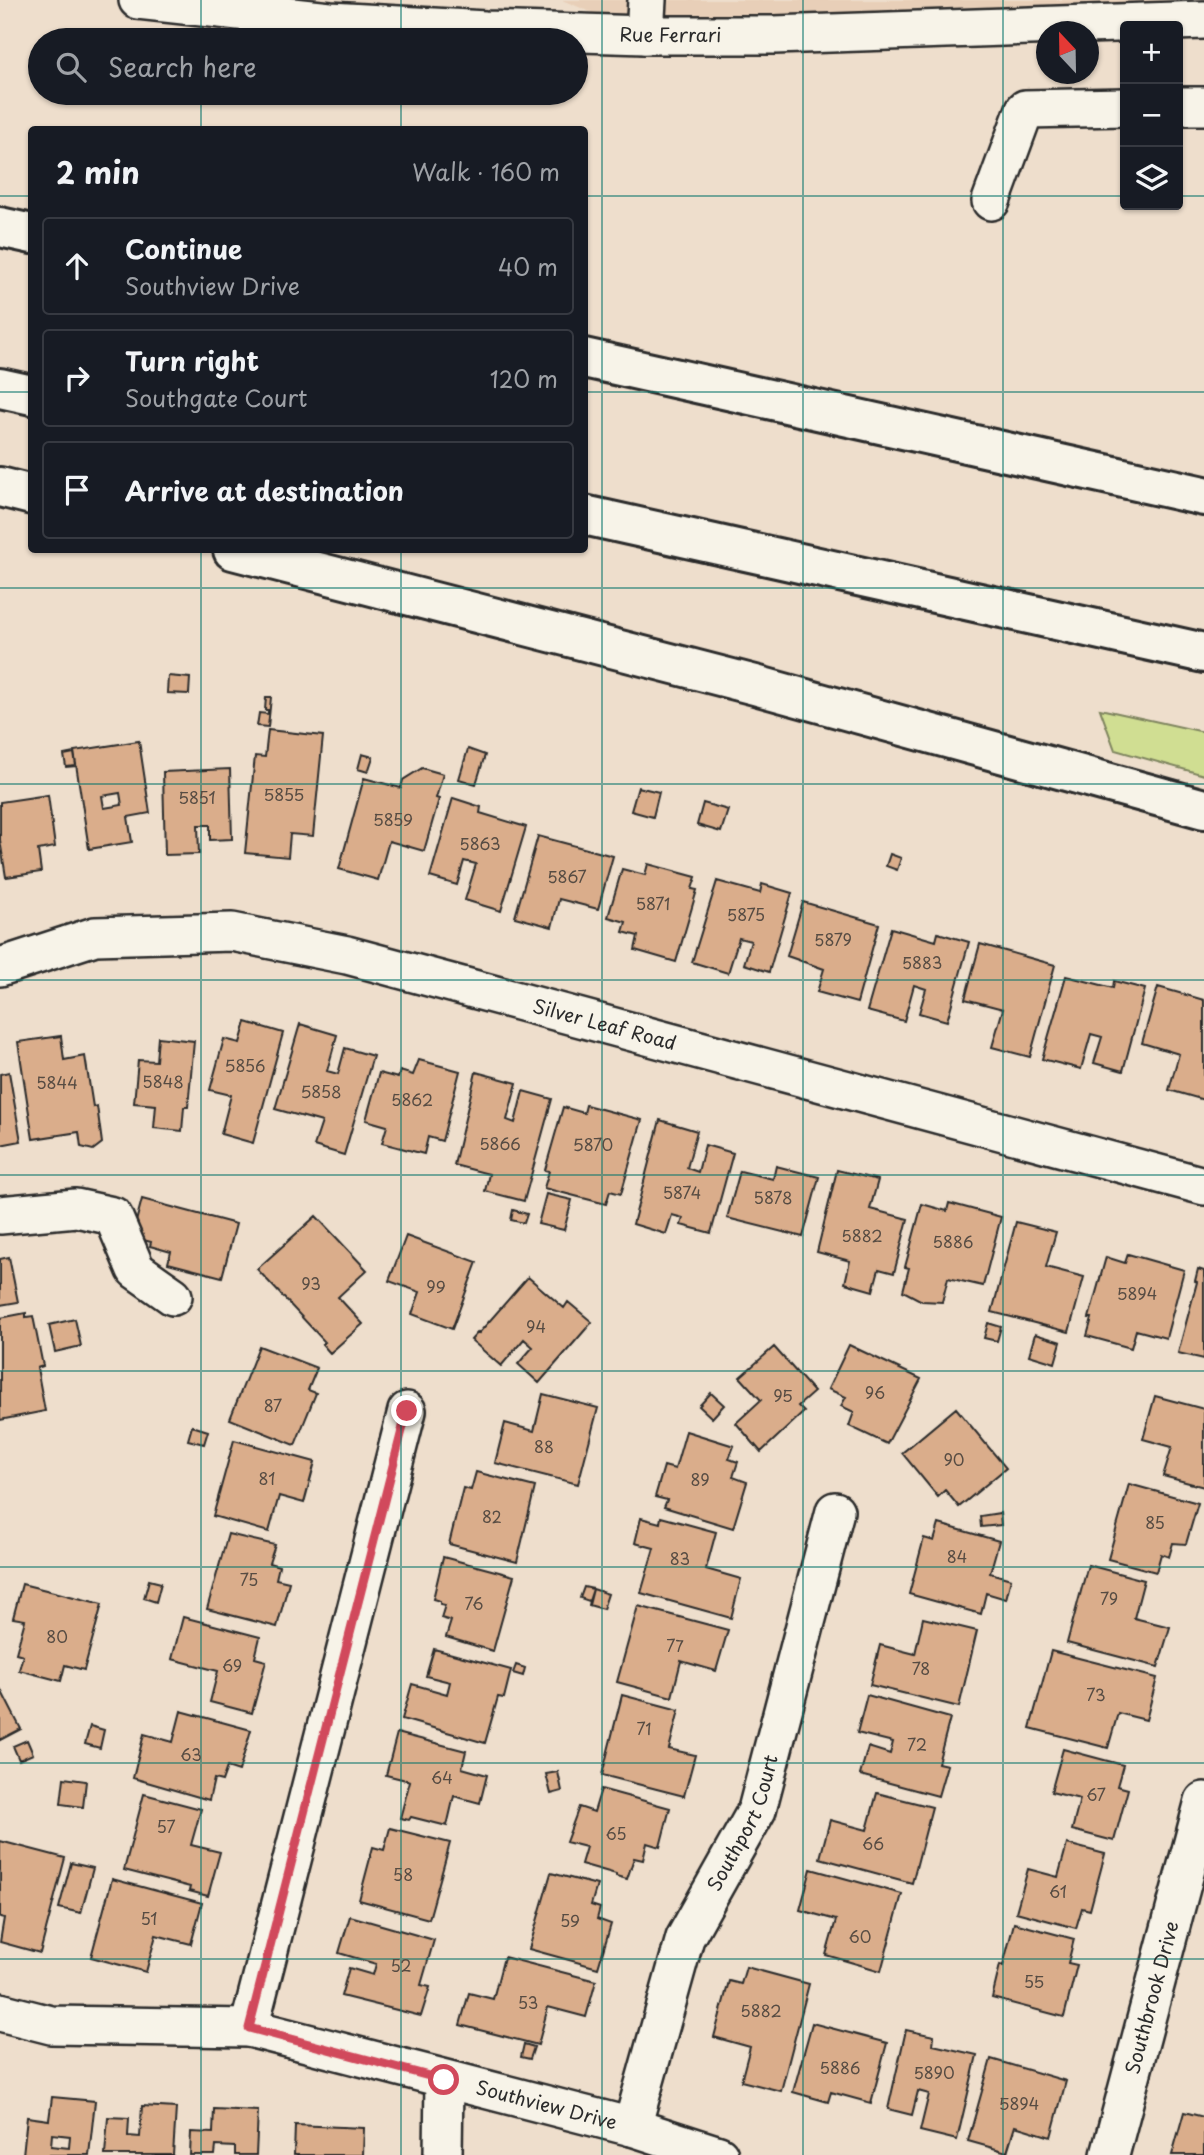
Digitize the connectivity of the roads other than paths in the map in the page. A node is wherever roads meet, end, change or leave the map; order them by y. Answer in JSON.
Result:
{"nodes":[{"id":1,"x":138,"y":0,"type":"edge"},
{"id":2,"x":1135,"y":11,"type":"edge"},
{"id":3,"x":646,"y":18,"type":"edge"},
{"id":4,"x":1204,"y":20,"type":"edge"},
{"id":5,"x":451,"y":28,"type":"edge"},
{"id":6,"x":512,"y":28,"type":"edge"},
{"id":7,"x":1183,"y":106,"type":"edge"},
{"id":8,"x":1204,"y":106,"type":"edge"},
{"id":9,"x":1120,"y":107,"type":"edge"},
{"id":10,"x":990,"y":201,"type":"dead end"},
{"id":11,"x":0,"y":227,"type":"edge"},
{"id":12,"x":28,"y":233,"type":"edge"},
{"id":13,"x":588,"y":359,"type":"edge"},
{"id":14,"x":0,"y":388,"type":"edge"},
{"id":15,"x":28,"y":394,"type":"edge"},
{"id":16,"x":0,"y":487,"type":"edge"},
{"id":17,"x":28,"y":494,"type":"edge"},
{"id":18,"x":1204,"y":496,"type":"edge"},
{"id":19,"x":588,"y":516,"type":"edge"},
{"id":20,"x":244,"y":553,"type":"edge"},
{"id":21,"x":1204,"y":653,"type":"edge"},
{"id":22,"x":1204,"y":809,"type":"edge"},
{"id":23,"x":0,"y":967,"type":"edge"},
{"id":24,"x":1204,"y":1186,"type":"edge"},
{"id":25,"x":0,"y":1215,"type":"edge"},
{"id":26,"x":173,"y":1296,"type":"dead end"},
{"id":27,"x":407,"y":1411,"type":"dead end"},
{"id":28,"x":835,"y":1511,"type":"dead end"},
{"id":29,"x":1204,"y":1801,"type":"edge"},
{"id":30,"x":1199,"y":1841,"type":"edge"},
{"id":31,"x":0,"y":2012,"type":"edge"},
{"id":32,"x":249,"y":2028,"type":"junction"},
{"id":33,"x":444,"y":2080,"type":"junction"},
{"id":34,"x":632,"y":2127,"type":"junction"},
{"id":35,"x":443,"y":2155,"type":"edge"},
{"id":36,"x":719,"y":2155,"type":"edge"},
{"id":37,"x":1110,"y":2155,"type":"edge"}],
"edges":[{"from":1,"to":5,"type":"street","name":"Rue Ferrari"},
{"from":2,"to":3,"type":"street","name":"Rue Ferrari"},
{"from":2,"to":4,"type":"street","name":"Rue Ferrari"},
{"from":3,"to":6,"type":"street","name":"Rue Ferrari"},
{"from":7,"to":8,"type":"street"},
{"from":9,"to":10,"type":"street"},
{"from":11,"to":12,"type":"highway"},
{"from":13,"to":18,"type":"highway"},
{"from":14,"to":15,"type":"highway"},
{"from":16,"to":17,"type":"highway"},
{"from":19,"to":21,"type":"highway"},
{"from":20,"to":22,"type":"highway"},
{"from":23,"to":24,"type":"street","name":"Silver Leaf Road"},
{"from":25,"to":26,"type":"street"},
{"from":27,"to":32,"type":"street"},
{"from":28,"to":34,"type":"street","name":"Southport Court"},
{"from":29,"to":30,"type":"street","name":"Southbrook Drive"},
{"from":30,"to":37,"type":"street","name":"Southbrook Drive"},
{"from":31,"to":32,"type":"street","name":"Southview Drive"},
{"from":32,"to":33,"type":"street","name":"Southview Drive"},
{"from":33,"to":34,"type":"street","name":"Southview Drive"},
{"from":33,"to":35,"type":"street"},
{"from":34,"to":36,"type":"street","name":"Southview Drive"}]}
